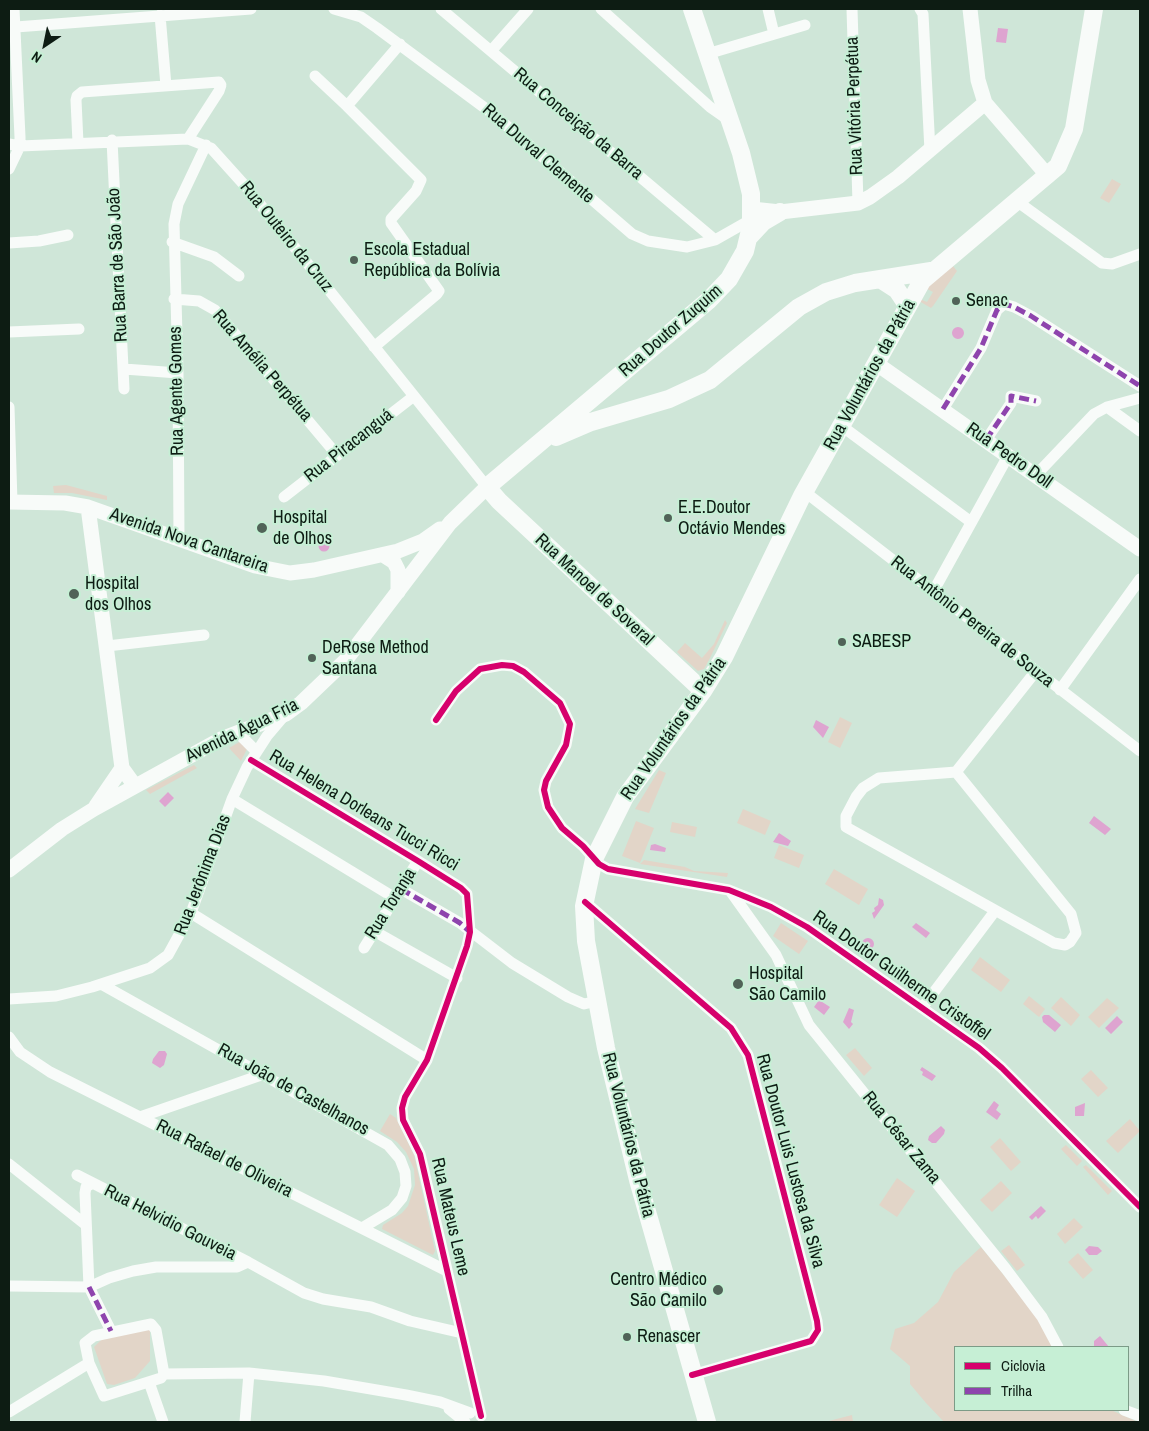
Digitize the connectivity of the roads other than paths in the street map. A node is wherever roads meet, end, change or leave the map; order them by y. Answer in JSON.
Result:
{"nodes":[{"id":1,"x":14,"y":9,"type":"edge"},
{"id":2,"x":116,"y":9,"type":"edge"},
{"id":3,"x":244,"y":9,"type":"edge"},
{"id":4,"x":251,"y":9,"type":"edge"},
{"id":5,"x":334,"y":9,"type":"edge"},
{"id":6,"x":440,"y":9,"type":"edge"},
{"id":7,"x":528,"y":9,"type":"edge"},
{"id":8,"x":601,"y":9,"type":"edge"},
{"id":9,"x":692,"y":9,"type":"edge"},
{"id":10,"x":768,"y":9,"type":"edge"},
{"id":11,"x":852,"y":9,"type":"edge"},
{"id":12,"x":920,"y":9,"type":"edge"},
{"id":13,"x":970,"y":9,"type":"edge"},
{"id":14,"x":1094,"y":9,"type":"edge"},
{"id":15,"x":160,"y":15,"type":"junction"},
{"id":16,"x":108,"y":19,"type":"junction"},
{"id":17,"x":806,"y":25,"type":"dead end"},
{"id":18,"x":16,"y":27,"type":"junction"},
{"id":19,"x":774,"y":34,"type":"junction"},
{"id":20,"x":400,"y":44,"type":"junction"},
{"id":21,"x":491,"y":51,"type":"junction"},
{"id":22,"x":707,"y":54,"type":"junction"},
{"id":23,"x":315,"y":76,"type":"dead end"},
{"id":24,"x":166,"y":86,"type":"junction"},
{"id":25,"x":985,"y":103,"type":"junction"},
{"id":26,"x":347,"y":106,"type":"junction"},
{"id":27,"x":730,"y":121,"type":"junction"},
{"id":28,"x":188,"y":139,"type":"junction"},
{"id":29,"x":112,"y":140,"type":"junction"},
{"id":30,"x":78,"y":143,"type":"junction"},
{"id":31,"x":14,"y":145,"type":"edge"},
{"id":32,"x":206,"y":146,"type":"junction"},
{"id":33,"x":930,"y":151,"type":"junction"},
{"id":34,"x":9,"y":169,"type":"edge"},
{"id":35,"x":1048,"y":176,"type":"junction"},
{"id":36,"x":1018,"y":202,"type":"junction"},
{"id":37,"x":858,"y":203,"type":"junction"},
{"id":38,"x":780,"y":212,"type":"junction"},
{"id":39,"x":752,"y":214,"type":"junction"},
{"id":40,"x":68,"y":235,"type":"dead end"},
{"id":41,"x":750,"y":238,"type":"junction"},
{"id":42,"x":715,"y":240,"type":"junction"},
{"id":43,"x":172,"y":242,"type":"junction"},
{"id":44,"x":9,"y":243,"type":"edge"},
{"id":45,"x":1140,"y":254,"type":"edge"},
{"id":46,"x":931,"y":272,"type":"junction"},
{"id":47,"x":239,"y":276,"type":"dead end"},
{"id":48,"x":880,"y":279,"type":"junction"},
{"id":49,"x":174,"y":299,"type":"junction"},
{"id":50,"x":907,"y":305,"type":"junction"},
{"id":51,"x":78,"y":329,"type":"dead end"},
{"id":52,"x":9,"y":332,"type":"edge"},
{"id":53,"x":374,"y":347,"type":"junction"},
{"id":54,"x":877,"y":364,"type":"junction"},
{"id":55,"x":124,"y":369,"type":"junction"},
{"id":56,"x":178,"y":373,"type":"junction"},
{"id":57,"x":1140,"y":386,"type":"edge"},
{"id":58,"x":124,"y":389,"type":"dead end"},
{"id":59,"x":414,"y":396,"type":"junction"},
{"id":60,"x":1140,"y":398,"type":"edge"},
{"id":61,"x":1036,"y":401,"type":"dead end"},
{"id":62,"x":1106,"y":407,"type":"junction"},
{"id":63,"x":9,"y":408,"type":"edge"},
{"id":64,"x":943,"y":409,"type":"junction"},
{"id":65,"x":843,"y":427,"type":"junction"},
{"id":66,"x":1140,"y":431,"type":"edge"},
{"id":67,"x":986,"y":440,"type":"junction"},
{"id":68,"x":542,"y":441,"type":"junction"},
{"id":69,"x":337,"y":455,"type":"junction"},
{"id":70,"x":1008,"y":456,"type":"junction"},
{"id":71,"x":1036,"y":475,"type":"junction"},
{"id":72,"x":487,"y":487,"type":"junction"},
{"id":73,"x":805,"y":492,"type":"junction"},
{"id":74,"x":284,"y":497,"type":"dead end"},
{"id":75,"x":10,"y":502,"type":"edge"},
{"id":76,"x":88,"y":507,"type":"junction"},
{"id":77,"x":112,"y":514,"type":"junction"},
{"id":78,"x":971,"y":522,"type":"junction"},
{"id":79,"x":450,"y":523,"type":"junction"},
{"id":80,"x":91,"y":526,"type":"junction"},
{"id":81,"x":179,"y":539,"type":"junction"},
{"id":82,"x":1140,"y":549,"type":"edge"},
{"id":83,"x":383,"y":555,"type":"junction"},
{"id":84,"x":407,"y":579,"type":"joint"},
{"id":85,"x":1140,"y":579,"type":"edge"},
{"id":86,"x":398,"y":592,"type":"junction"},
{"id":87,"x":933,"y":592,"type":"junction"},
{"id":88,"x":204,"y":635,"type":"dead end"},
{"id":89,"x":107,"y":646,"type":"junction"},
{"id":90,"x":1036,"y":671,"type":"junction"},
{"id":91,"x":1060,"y":690,"type":"junction"},
{"id":92,"x":703,"y":691,"type":"junction"},
{"id":93,"x":286,"y":714,"type":"junction"},
{"id":94,"x":436,"y":720,"type":"dead end"},
{"id":95,"x":237,"y":732,"type":"junction"},
{"id":96,"x":1140,"y":751,"type":"edge"},
{"id":97,"x":253,"y":755,"type":"junction"},
{"id":98,"x":122,"y":768,"type":"junction"},
{"id":99,"x":956,"y":772,"type":"junction"},
{"id":100,"x":136,"y":786,"type":"junction"},
{"id":101,"x":232,"y":800,"type":"junction"},
{"id":102,"x":94,"y":809,"type":"junction"},
{"id":103,"x":594,"y":859,"type":"junction"},
{"id":104,"x":418,"y":861,"type":"junction"},
{"id":105,"x":9,"y":870,"type":"edge"},
{"id":106,"x":461,"y":888,"type":"joint"},
{"id":107,"x":729,"y":890,"type":"junction"},
{"id":108,"x":398,"y":893,"type":"junction"},
{"id":109,"x":585,"y":902,"type":"junction"},
{"id":110,"x":771,"y":907,"type":"junction"},
{"id":111,"x":995,"y":911,"type":"junction"},
{"id":112,"x":191,"y":913,"type":"junction"},
{"id":113,"x":755,"y":922,"type":"junction"},
{"id":114,"x":374,"y":931,"type":"junction"},
{"id":115,"x":470,"y":932,"type":"junction"},
{"id":116,"x":364,"y":948,"type":"dead end"},
{"id":117,"x":457,"y":978,"type":"junction"},
{"id":118,"x":100,"y":984,"type":"junction"},
{"id":119,"x":9,"y":999,"type":"edge"},
{"id":120,"x":597,"y":1001,"type":"junction"},
{"id":121,"x":922,"y":1008,"type":"junction"},
{"id":122,"x":9,"y":1037,"type":"edge"},
{"id":123,"x":428,"y":1060,"type":"junction"},
{"id":124,"x":264,"y":1074,"type":"junction"},
{"id":125,"x":140,"y":1117,"type":"junction"},
{"id":126,"x":9,"y":1164,"type":"edge"},
{"id":127,"x":77,"y":1175,"type":"dead end"},
{"id":128,"x":93,"y":1183,"type":"junction"},
{"id":129,"x":1140,"y":1207,"type":"edge"},
{"id":130,"x":86,"y":1225,"type":"junction"},
{"id":131,"x":362,"y":1228,"type":"junction"},
{"id":132,"x":248,"y":1262,"type":"junction"},
{"id":133,"x":447,"y":1271,"type":"junction"},
{"id":134,"x":9,"y":1286,"type":"edge"},
{"id":135,"x":89,"y":1287,"type":"junction"},
{"id":136,"x":111,"y":1331,"type":"junction"},
{"id":137,"x":462,"y":1333,"type":"junction"},
{"id":138,"x":1057,"y":1346,"type":"edge"},
{"id":139,"x":89,"y":1362,"type":"junction"},
{"id":140,"x":249,"y":1373,"type":"junction"},
{"id":141,"x":164,"y":1374,"type":"junction"},
{"id":142,"x":692,"y":1374,"type":"junction"},
{"id":143,"x":149,"y":1382,"type":"junction"},
{"id":144,"x":1127,"y":1411,"type":"edge"},
{"id":145,"x":9,"y":1412,"type":"edge"},
{"id":146,"x":1140,"y":1416,"type":"edge"},
{"id":147,"x":475,"y":1419,"type":"edge"},
{"id":148,"x":163,"y":1422,"type":"edge"},
{"id":149,"x":244,"y":1422,"type":"edge"},
{"id":150,"x":707,"y":1422,"type":"edge"}],
"edges":[{"from":1,"to":18,"type":"street"},
{"from":2,"to":16,"type":"street"},
{"from":3,"to":4,"type":"street"},
{"from":3,"to":15,"type":"street"},
{"from":5,"to":20,"type":"street","name":"Rua Durval Clemente"},
{"from":6,"to":21,"type":"street","name":"Rua Conceição da Barra"},
{"from":7,"to":21,"type":"street"},
{"from":8,"to":27,"type":"street"},
{"from":9,"to":22,"type":"main road","name":"Rua Doutor Zuquim"},
{"from":10,"to":19,"type":"street"},
{"from":11,"to":37,"type":"street","name":"Rua Vitória Perpétua"},
{"from":12,"to":33,"type":"street"},
{"from":13,"to":25,"type":"main road"},
{"from":14,"to":35,"type":"main road","name":"Rua Voluntários da Pátria"},
{"from":15,"to":16,"type":"street"},
{"from":15,"to":24,"type":"street"},
{"from":16,"to":18,"type":"street"},
{"from":17,"to":19,"type":"street"},
{"from":18,"to":31,"type":"street"},
{"from":19,"to":22,"type":"street"},
{"from":20,"to":26,"type":"street"},
{"from":20,"to":42,"type":"street","name":"Rua Durval Clemente"},
{"from":21,"to":42,"type":"street","name":"Rua Conceição da Barra"},
{"from":22,"to":27,"type":"main road","name":"Rua Doutor Zuquim"},
{"from":23,"to":26,"type":"street"},
{"from":24,"to":28,"type":"street"},
{"from":24,"to":30,"type":"street"},
{"from":25,"to":33,"type":"main road"},
{"from":25,"to":35,"type":"main road"},
{"from":26,"to":53,"type":"street"},
{"from":27,"to":39,"type":"main road","name":"Rua Doutor Zuquim"},
{"from":28,"to":29,"type":"street","name":"Rua Outeiro da Cruz"},
{"from":28,"to":32,"type":"street","name":"Rua Outeiro da Cruz"},
{"from":29,"to":30,"type":"street","name":"Rua Outeiro da Cruz"},
{"from":29,"to":55,"type":"street","name":"Rua Barra de São João"},
{"from":30,"to":31,"type":"street","name":"Rua Outeiro da Cruz"},
{"from":31,"to":34,"type":"street"},
{"from":32,"to":43,"type":"street","name":"Rua Agente Gomes"},
{"from":32,"to":53,"type":"street","name":"Rua Outeiro da Cruz"},
{"from":33,"to":37,"type":"main road"},
{"from":35,"to":36,"type":"main road","name":"Rua Voluntários da Pátria"},
{"from":36,"to":45,"type":"street"},
{"from":36,"to":46,"type":"main road","name":"Rua Voluntários da Pátria"},
{"from":37,"to":38,"type":"main road"},
{"from":38,"to":39,"type":"main road"},
{"from":38,"to":41,"type":"main road"},
{"from":39,"to":41,"type":"main road","name":"Rua Doutor Zuquim"},
{"from":39,"to":42,"type":"street","name":"Rua Durval Clemente"},
{"from":40,"to":44,"type":"street"},
{"from":41,"to":68,"type":"main road","name":"Rua Doutor Zuquim"},
{"from":43,"to":47,"type":"street"},
{"from":43,"to":49,"type":"street","name":"Rua Agente Gomes"},
{"from":46,"to":48,"type":"main road"},
{"from":46,"to":50,"type":"main road","name":"Rua Voluntários da Pátria"},
{"from":48,"to":50,"type":"main road"},
{"from":48,"to":68,"type":"main road"},
{"from":49,"to":56,"type":"street","name":"Rua Agente Gomes"},
{"from":49,"to":69,"type":"street","name":"Rua Amélia Perpétua"},
{"from":50,"to":54,"type":"main road","name":"Rua Voluntários da Pátria"},
{"from":51,"to":52,"type":"street"},
{"from":53,"to":59,"type":"street","name":"Rua Outeiro da Cruz"},
{"from":54,"to":64,"type":"main road","name":"Rua Pedro Doll"},
{"from":54,"to":65,"type":"main road","name":"Rua Voluntários da Pátria"},
{"from":55,"to":56,"type":"street"},
{"from":55,"to":58,"type":"street","name":"Rua Barra de São João"},
{"from":56,"to":81,"type":"street","name":"Rua Agente Gomes"},
{"from":57,"to":64,"type":"street"},
{"from":59,"to":69,"type":"street","name":"Rua Piracanguá"},
{"from":59,"to":72,"type":"street","name":"Rua Outeiro da Cruz"},
{"from":60,"to":62,"type":"street"},
{"from":61,"to":67,"type":"street"},
{"from":62,"to":66,"type":"street"},
{"from":62,"to":71,"type":"street"},
{"from":63,"to":75,"type":"street"},
{"from":64,"to":67,"type":"main road","name":"Rua Pedro Doll"},
{"from":65,"to":73,"type":"main road","name":"Rua Voluntários da Pátria"},
{"from":65,"to":78,"type":"street"},
{"from":67,"to":70,"type":"main road","name":"Rua Pedro Doll"},
{"from":68,"to":72,"type":"main road","name":"Rua Doutor Zuquim"},
{"from":69,"to":74,"type":"street","name":"Rua Piracanguá"},
{"from":70,"to":71,"type":"main road","name":"Rua Pedro Doll"},
{"from":70,"to":78,"type":"street"},
{"from":71,"to":82,"type":"main road","name":"Rua Pedro Doll"},
{"from":72,"to":79,"type":"main road","name":"Rua Doutor Zuquim"},
{"from":72,"to":92,"type":"main road","name":"Rua Manoel de Soveral"},
{"from":73,"to":87,"type":"street","name":"Rua Antônio Pereira de Souza"},
{"from":73,"to":92,"type":"main road","name":"Rua Voluntários da Pátria"},
{"from":75,"to":76,"type":"main road","name":"Avenida Nova Cantareira"},
{"from":76,"to":77,"type":"main road","name":"Avenida Nova Cantareira"},
{"from":76,"to":80,"type":"main road"},
{"from":77,"to":80,"type":"main road"},
{"from":77,"to":81,"type":"main road","name":"Avenida Nova Cantareira"},
{"from":78,"to":87,"type":"street"},
{"from":79,"to":83,"type":"main road","name":"Avenida Nova Cantareira"},
{"from":79,"to":84,"type":"main road","name":"Rua Doutor Zuquim"},
{"from":80,"to":89,"type":"main road"},
{"from":81,"to":83,"type":"main road","name":"Avenida Nova Cantareira"},
{"from":83,"to":86,"type":"main road"},
{"from":84,"to":86,"type":"main road","name":"Avenida Água Fria"},
{"from":85,"to":91,"type":"street"},
{"from":86,"to":93,"type":"main road","name":"Avenida Água Fria"},
{"from":87,"to":90,"type":"street","name":"Rua Antônio Pereira de Souza"},
{"from":88,"to":89,"type":"street"},
{"from":89,"to":98,"type":"main road"},
{"from":90,"to":91,"type":"street","name":"Rua Antônio Pereira de Souza"},
{"from":90,"to":99,"type":"street"},
{"from":91,"to":96,"type":"street","name":"Rua Antônio Pereira de Souza"},
{"from":92,"to":103,"type":"main road","name":"Rua Voluntários da Pátria"},
{"from":93,"to":95,"type":"main road","name":"Avenida Água Fria"},
{"from":93,"to":97,"type":"street","name":"Rua Jerônima Dias"},
{"from":94,"to":103,"type":"street"},
{"from":95,"to":97,"type":"street"},
{"from":95,"to":100,"type":"main road","name":"Avenida Água Fria"},
{"from":97,"to":101,"type":"street","name":"Rua Jerônima Dias"},
{"from":97,"to":104,"type":"street","name":"Rua Helena Dorleans Tucci Ricci"},
{"from":98,"to":100,"type":"main road"},
{"from":98,"to":102,"type":"main road","name":"Avenida Água Fria"},
{"from":99,"to":111,"type":"street"},
{"from":99,"to":111,"type":"street"},
{"from":100,"to":102,"type":"main road","name":"Avenida Água Fria"},
{"from":101,"to":108,"type":"street"},
{"from":101,"to":112,"type":"street","name":"Rua Jerônima Dias"},
{"from":102,"to":105,"type":"main road","name":"Avenida Água Fria"},
{"from":103,"to":107,"type":"street","name":"Rua Doutor Guilherme Cristoffel"},
{"from":103,"to":109,"type":"main road","name":"Rua Voluntários da Pátria"},
{"from":104,"to":106,"type":"street","name":"Rua Helena Dorleans Tucci Ricci"},
{"from":104,"to":108,"type":"street","name":"Rua Toranja"},
{"from":106,"to":115,"type":"street","name":"Rua Mateus Leme"},
{"from":107,"to":110,"type":"street","name":"Rua Doutor Guilherme Cristoffel"},
{"from":107,"to":113,"type":"street","name":"Rua César Zama"},
{"from":108,"to":114,"type":"street","name":"Rua Toranja"},
{"from":108,"to":115,"type":"street"},
{"from":109,"to":120,"type":"main road","name":"Rua Voluntários da Pátria"},
{"from":109,"to":142,"type":"street","name":"Rua Doutor Luis Lustosa da Silva"},
{"from":110,"to":113,"type":"street"},
{"from":110,"to":121,"type":"street","name":"Rua Doutor Guilherme Cristoffel"},
{"from":111,"to":121,"type":"street"},
{"from":112,"to":118,"type":"street","name":"Rua Jerônima Dias"},
{"from":112,"to":123,"type":"street"},
{"from":113,"to":138,"type":"street","name":"Rua César Zama"},
{"from":114,"to":116,"type":"street","name":"Rua Toranja"},
{"from":114,"to":117,"type":"street"},
{"from":115,"to":117,"type":"street","name":"Rua Mateus Leme"},
{"from":115,"to":120,"type":"street"},
{"from":117,"to":123,"type":"street","name":"Rua Mateus Leme"},
{"from":118,"to":119,"type":"street","name":"Rua Jerônima Dias"},
{"from":118,"to":124,"type":"street","name":"Rua João de Castelhanos"},
{"from":120,"to":142,"type":"main road","name":"Rua Voluntários da Pátria"},
{"from":121,"to":129,"type":"street","name":"Rua Doutor Guilherme Cristoffel"},
{"from":122,"to":125,"type":"street","name":"Rua Rafael de Oliveira"},
{"from":123,"to":133,"type":"street","name":"Rua Mateus Leme"},
{"from":124,"to":125,"type":"street"},
{"from":124,"to":131,"type":"street","name":"Rua João de Castelhanos"},
{"from":125,"to":131,"type":"street","name":"Rua Rafael de Oliveira"},
{"from":126,"to":130,"type":"street"},
{"from":127,"to":128,"type":"street","name":"Rua Helvidio Gouveia"},
{"from":128,"to":130,"type":"street","name":"Rua Helvidio Gouveia"},
{"from":128,"to":132,"type":"street","name":"Rua Helvidio Gouveia"},
{"from":130,"to":135,"type":"street","name":"Rua Helvidio Gouveia"},
{"from":131,"to":133,"type":"street","name":"Rua Rafael de Oliveira"},
{"from":132,"to":135,"type":"street"},
{"from":132,"to":137,"type":"street","name":"Rua Helvidio Gouveia"},
{"from":133,"to":137,"type":"street","name":"Rua Mateus Leme"},
{"from":134,"to":135,"type":"street"},
{"from":135,"to":136,"type":"street","name":"Rua Helvidio Gouveia"},
{"from":136,"to":139,"type":"street"},
{"from":136,"to":141,"type":"street"},
{"from":137,"to":147,"type":"street","name":"Rua Mateus Leme"},
{"from":139,"to":143,"type":"street"},
{"from":139,"to":145,"type":"street"},
{"from":140,"to":141,"type":"street"},
{"from":140,"to":147,"type":"street"},
{"from":140,"to":149,"type":"street"},
{"from":141,"to":143,"type":"street"},
{"from":142,"to":150,"type":"main road","name":"Rua Voluntários da Pátria"},
{"from":143,"to":148,"type":"street"},
{"from":144,"to":146,"type":"street"}]}
